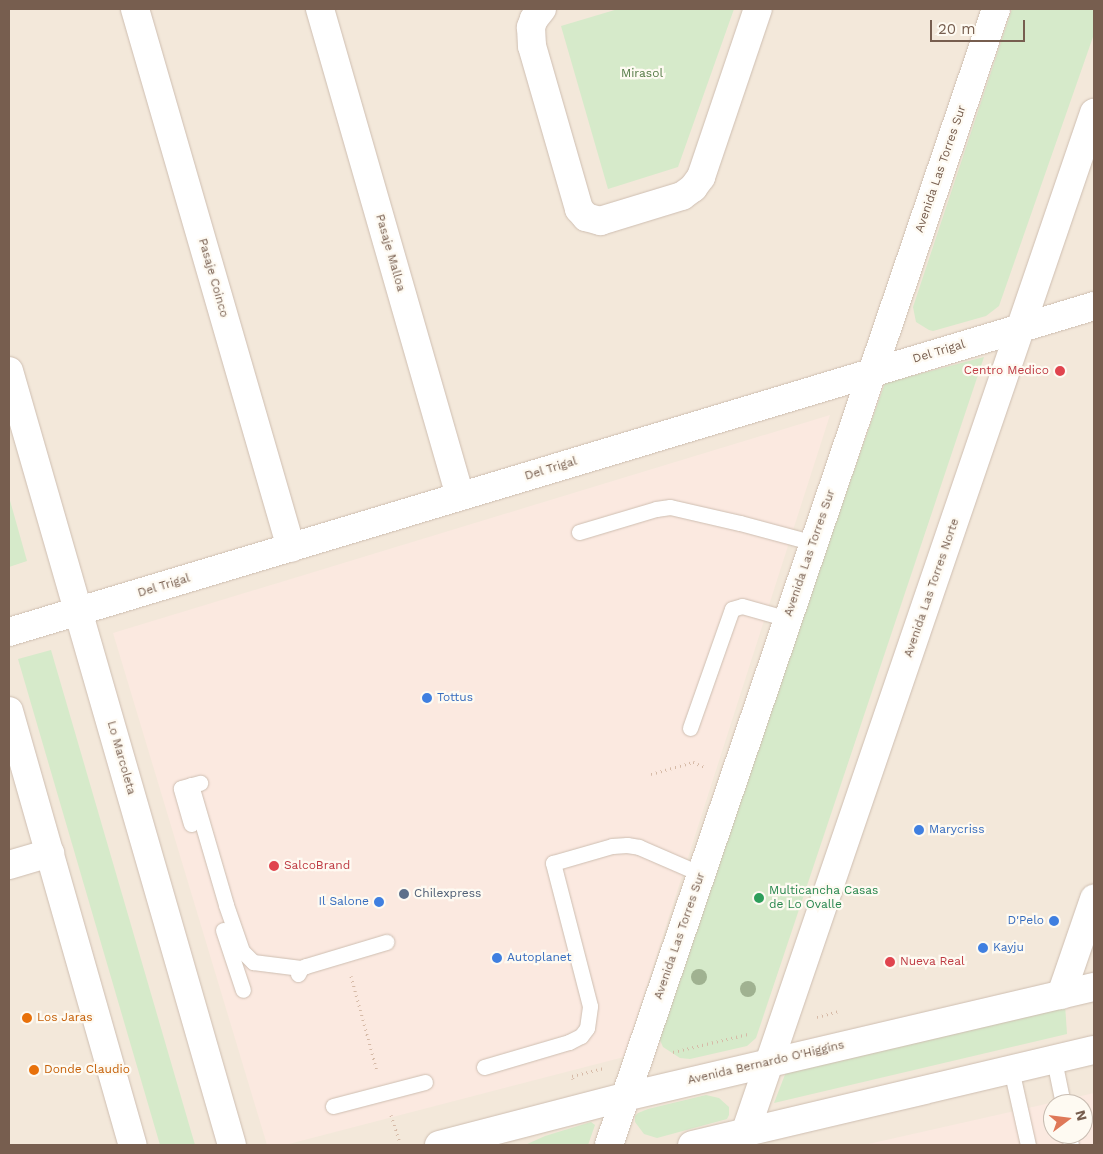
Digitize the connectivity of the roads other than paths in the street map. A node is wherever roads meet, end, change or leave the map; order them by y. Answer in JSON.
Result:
{"nodes":[{"id":1,"x":135,"y":9,"type":"edge"},
{"id":2,"x":320,"y":9,"type":"edge"},
{"id":3,"x":758,"y":9,"type":"edge"},
{"id":4,"x":996,"y":9,"type":"edge"},
{"id":5,"x":533,"y":12,"type":"edge"},
{"id":6,"x":1094,"y":112,"type":"edge"},
{"id":7,"x":1094,"y":306,"type":"edge"},
{"id":8,"x":1021,"y":327,"type":"junction"},
{"id":9,"x":9,"y":371,"type":"edge"},
{"id":10,"x":872,"y":372,"type":"junction"},
{"id":11,"x":460,"y":496,"type":"junction"},
{"id":12,"x":579,"y":532,"type":"dead end"},
{"id":13,"x":814,"y":543,"type":"junction"},
{"id":14,"x":291,"y":548,"type":"junction"},
{"id":15,"x":78,"y":612,"type":"junction"},
{"id":16,"x":788,"y":619,"type":"junction"},
{"id":17,"x":9,"y":632,"type":"edge"},
{"id":18,"x":9,"y":712,"type":"edge"},
{"id":19,"x":690,"y":728,"type":"dead end"},
{"id":20,"x":50,"y":853,"type":"junction"},
{"id":21,"x":9,"y":865,"type":"edge"},
{"id":22,"x":701,"y":874,"type":"junction"},
{"id":23,"x":1094,"y":899,"type":"edge"},
{"id":24,"x":386,"y":942,"type":"dead end"},
{"id":25,"x":1094,"y":987,"type":"edge"},
{"id":26,"x":243,"y":990,"type":"dead end"},
{"id":27,"x":1062,"y":995,"type":"junction"},
{"id":28,"x":1094,"y":1050,"type":"edge"},
{"id":29,"x":1054,"y":1060,"type":"junction"},
{"id":30,"x":769,"y":1062,"type":"junction"},
{"id":31,"x":484,"y":1067,"type":"dead end"},
{"id":32,"x":1011,"y":1069,"type":"junction"},
{"id":33,"x":425,"y":1082,"type":"dead end"},
{"id":34,"x":1061,"y":1094,"type":"edge"},
{"id":35,"x":625,"y":1097,"type":"junction"},
{"id":36,"x":332,"y":1106,"type":"dead end"},
{"id":37,"x":744,"y":1139,"type":"edge"},
{"id":38,"x":134,"y":1145,"type":"edge"},
{"id":39,"x":232,"y":1145,"type":"edge"},
{"id":40,"x":439,"y":1145,"type":"edge"},
{"id":41,"x":609,"y":1145,"type":"edge"},
{"id":42,"x":692,"y":1145,"type":"edge"},
{"id":43,"x":1028,"y":1145,"type":"edge"}],
"edges":[{"from":1,"to":14,"type":"street","name":"Pasaje Coinco"},
{"from":2,"to":11,"type":"street","name":"Pasaje Malloa"},
{"from":3,"to":5,"type":"street"},
{"from":4,"to":10,"type":"street","name":"Avenida Las Torres Sur"},
{"from":6,"to":8,"type":"street","name":"Avenida Las Torres Norte"},
{"from":7,"to":8,"type":"street","name":"Del Trigal"},
{"from":8,"to":10,"type":"street","name":"Del Trigal"},
{"from":8,"to":30,"type":"street","name":"Avenida Las Torres Norte"},
{"from":9,"to":15,"type":"street","name":"Lo Marcoleta"},
{"from":10,"to":11,"type":"street","name":"Del Trigal"},
{"from":10,"to":13,"type":"street","name":"Avenida Las Torres Sur"},
{"from":11,"to":14,"type":"street","name":"Del Trigal"},
{"from":12,"to":13,"type":"lane"},
{"from":13,"to":16,"type":"street","name":"Avenida Las Torres Sur"},
{"from":14,"to":15,"type":"street","name":"Del Trigal"},
{"from":15,"to":17,"type":"street","name":"Del Trigal"},
{"from":15,"to":39,"type":"street","name":"Lo Marcoleta"},
{"from":16,"to":19,"type":"lane"},
{"from":16,"to":22,"type":"street","name":"Avenida Las Torres Sur"},
{"from":18,"to":20,"type":"street"},
{"from":20,"to":21,"type":"street"},
{"from":20,"to":38,"type":"street"},
{"from":22,"to":31,"type":"lane"},
{"from":22,"to":35,"type":"street","name":"Avenida Las Torres Sur"},
{"from":23,"to":27,"type":"street"},
{"from":24,"to":26,"type":"lane"},
{"from":25,"to":27,"type":"street","name":"Avenida Bernardo O'Higgins"},
{"from":27,"to":30,"type":"street","name":"Avenida Bernardo O'Higgins"},
{"from":28,"to":29,"type":"street"},
{"from":29,"to":32,"type":"street"},
{"from":29,"to":34,"type":"lane"},
{"from":30,"to":35,"type":"street","name":"Avenida Bernardo O'Higgins"},
{"from":30,"to":37,"type":"street","name":"Avenida Las Torres Norte"},
{"from":32,"to":37,"type":"street"},
{"from":32,"to":43,"type":"lane"},
{"from":33,"to":36,"type":"lane"},
{"from":35,"to":40,"type":"street","name":"Avenida Bernardo O'Higgins"},
{"from":35,"to":41,"type":"street","name":"Avenida Las Torres Sur"},
{"from":37,"to":42,"type":"street"}]}
